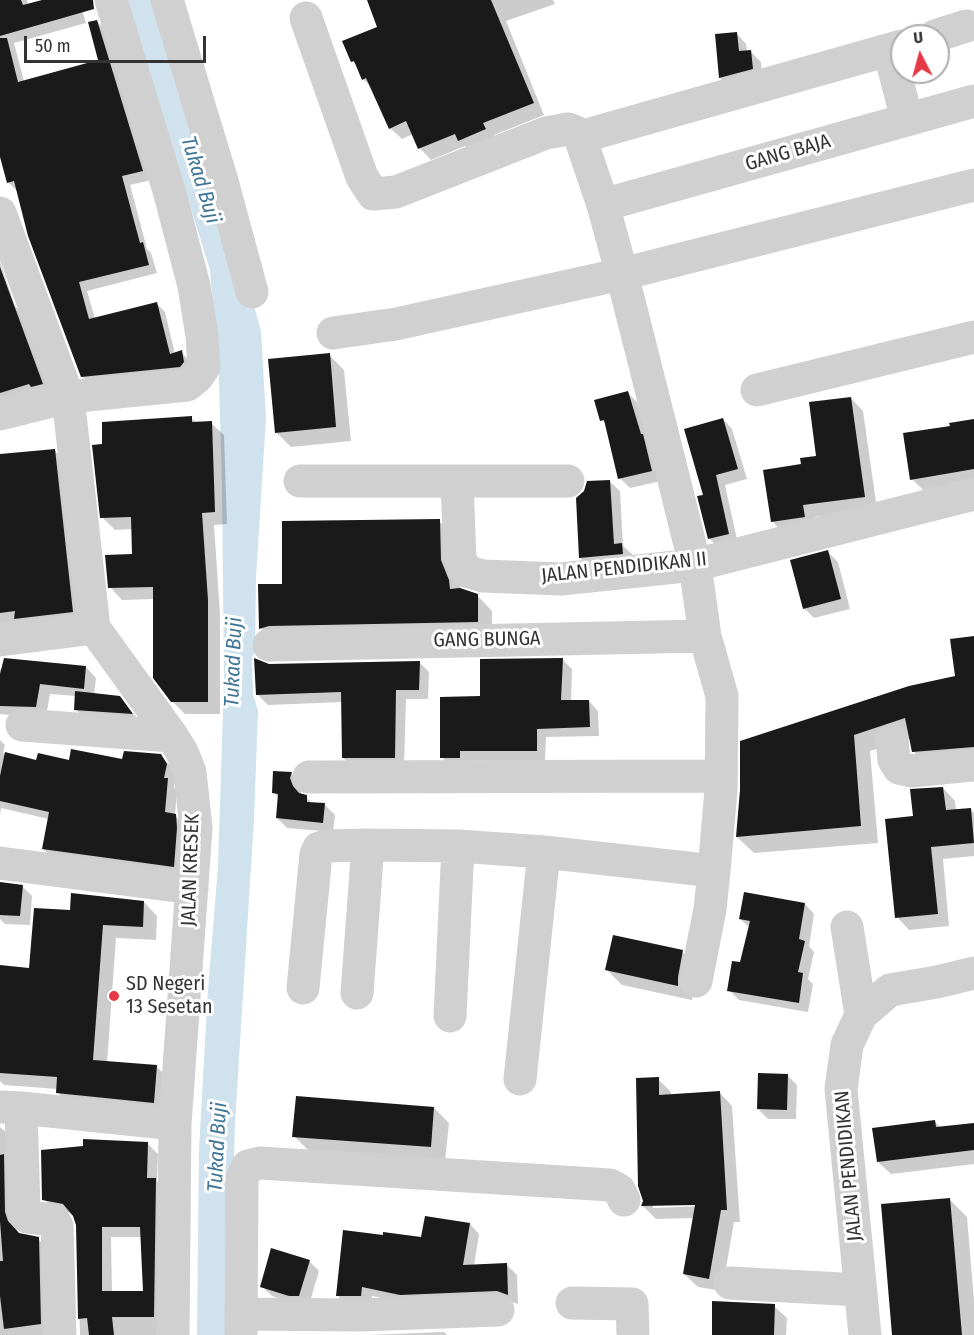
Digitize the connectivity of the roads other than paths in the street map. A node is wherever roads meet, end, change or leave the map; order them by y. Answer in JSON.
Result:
{"nodes":[{"id":1,"x":111,"y":0,"type":"edge"},
{"id":2,"x":167,"y":0,"type":"edge"},
{"id":3,"x":306,"y":18,"type":"dead end"},
{"id":4,"x":966,"y":26,"type":"dead end"},
{"id":5,"x":950,"y":31,"type":"edge"},
{"id":6,"x":890,"y":50,"type":"edge"},
{"id":7,"x":898,"y":84,"type":"edge"},
{"id":8,"x":974,"y":101,"type":"edge"},
{"id":9,"x":907,"y":120,"type":"junction"},
{"id":10,"x":580,"y":137,"type":"junction"},
{"id":11,"x":974,"y":185,"type":"edge"},
{"id":12,"x":603,"y":205,"type":"junction"},
{"id":13,"x":0,"y":213,"type":"edge"},
{"id":14,"x":622,"y":274,"type":"junction"},
{"id":15,"x":252,"y":292,"type":"dead end"},
{"id":16,"x":333,"y":333,"type":"dead end"},
{"id":17,"x":974,"y":337,"type":"edge"},
{"id":18,"x":757,"y":390,"type":"dead end"},
{"id":19,"x":68,"y":397,"type":"junction"},
{"id":20,"x":0,"y":414,"type":"edge"},
{"id":21,"x":300,"y":481,"type":"dead end"},
{"id":22,"x":568,"y":481,"type":"dead end"},
{"id":23,"x":457,"y":482,"type":"junction"},
{"id":24,"x":974,"y":494,"type":"edge"},
{"id":25,"x":695,"y":565,"type":"junction"},
{"id":26,"x":94,"y":628,"type":"junction"},
{"id":27,"x":705,"y":636,"type":"junction"},
{"id":28,"x":0,"y":640,"type":"edge"},
{"id":29,"x":269,"y":645,"type":"dead end"},
{"id":30,"x":22,"y":725,"type":"dead end"},
{"id":31,"x":172,"y":736,"type":"junction"},
{"id":32,"x":892,"y":740,"type":"dead end"},
{"id":33,"x":974,"y":765,"type":"edge"},
{"id":34,"x":721,"y":776,"type":"junction"},
{"id":35,"x":309,"y":777,"type":"dead end"},
{"id":36,"x":368,"y":844,"type":"junction"},
{"id":37,"x":458,"y":846,"type":"junction"},
{"id":38,"x":544,"y":852,"type":"junction"},
{"id":39,"x":0,"y":863,"type":"edge"},
{"id":40,"x":714,"y":871,"type":"junction"},
{"id":41,"x":192,"y":888,"type":"junction"},
{"id":42,"x":847,"y":927,"type":"dead end"},
{"id":43,"x":974,"y":973,"type":"edge"},
{"id":44,"x":696,"y":981,"type":"dead end"},
{"id":45,"x":303,"y":988,"type":"dead end"},
{"id":46,"x":357,"y":993,"type":"dead end"},
{"id":47,"x":861,"y":1015,"type":"junction"},
{"id":48,"x":450,"y":1016,"type":"dead end"},
{"id":49,"x":520,"y":1079,"type":"dead end"},
{"id":50,"x":10,"y":1108,"type":"edge"},
{"id":51,"x":175,"y":1124,"type":"junction"},
{"id":52,"x":624,"y":1200,"type":"dead end"},
{"id":53,"x":730,"y":1283,"type":"dead end"},
{"id":54,"x":861,"y":1290,"type":"junction"},
{"id":55,"x":572,"y":1303,"type":"dead end"},
{"id":56,"x":498,"y":1310,"type":"dead end"},
{"id":57,"x":242,"y":1325,"type":"edge"},
{"id":58,"x":60,"y":1335,"type":"edge"},
{"id":59,"x":173,"y":1335,"type":"edge"},
{"id":60,"x":633,"y":1335,"type":"edge"},
{"id":61,"x":865,"y":1335,"type":"edge"}],
"edges":[{"from":1,"to":19,"type":"street"},
{"from":2,"to":15,"type":"street"},
{"from":3,"to":10,"type":"street"},
{"from":4,"to":5,"type":"street"},
{"from":6,"to":10,"type":"street"},
{"from":7,"to":9,"type":"street"},
{"from":8,"to":9,"type":"street","name":"GANG BAJA"},
{"from":9,"to":12,"type":"street","name":"GANG BAJA"},
{"from":10,"to":12,"type":"street"},
{"from":11,"to":14,"type":"street"},
{"from":12,"to":14,"type":"street"},
{"from":13,"to":19,"type":"street","name":"JALAN KRESEK"},
{"from":14,"to":16,"type":"street"},
{"from":14,"to":25,"type":"street"},
{"from":17,"to":18,"type":"street"},
{"from":19,"to":20,"type":"street"},
{"from":19,"to":26,"type":"street","name":"JALAN KRESEK"},
{"from":21,"to":23,"type":"street"},
{"from":22,"to":23,"type":"street"},
{"from":23,"to":25,"type":"street","name":"JALAN PENDIDIKAN II"},
{"from":24,"to":25,"type":"street","name":"JALAN PENDIDIKAN II"},
{"from":25,"to":27,"type":"street"},
{"from":26,"to":28,"type":"street"},
{"from":26,"to":31,"type":"street","name":"JALAN KRESEK"},
{"from":27,"to":29,"type":"street","name":"GANG BUNGA"},
{"from":27,"to":34,"type":"street"},
{"from":30,"to":31,"type":"street"},
{"from":31,"to":41,"type":"street","name":"JALAN KRESEK"},
{"from":32,"to":33,"type":"street"},
{"from":34,"to":35,"type":"street"},
{"from":34,"to":40,"type":"street"},
{"from":36,"to":37,"type":"street"},
{"from":36,"to":45,"type":"street"},
{"from":36,"to":46,"type":"street"},
{"from":37,"to":38,"type":"street"},
{"from":37,"to":48,"type":"street"},
{"from":38,"to":40,"type":"street"},
{"from":38,"to":49,"type":"street"},
{"from":39,"to":41,"type":"street"},
{"from":40,"to":44,"type":"street"},
{"from":41,"to":51,"type":"street","name":"JALAN KRESEK"},
{"from":42,"to":47,"type":"street"},
{"from":43,"to":47,"type":"street","name":"JALAN PENDIDIKAN"},
{"from":47,"to":54,"type":"street","name":"JALAN PENDIDIKAN"},
{"from":50,"to":51,"type":"street"},
{"from":50,"to":58,"type":"street"},
{"from":51,"to":59,"type":"street","name":"JALAN KRESEK"},
{"from":52,"to":57,"type":"street"},
{"from":53,"to":54,"type":"street"},
{"from":54,"to":61,"type":"street","name":"JALAN PENDIDIKAN"},
{"from":55,"to":60,"type":"street"},
{"from":56,"to":57,"type":"street"}]}
